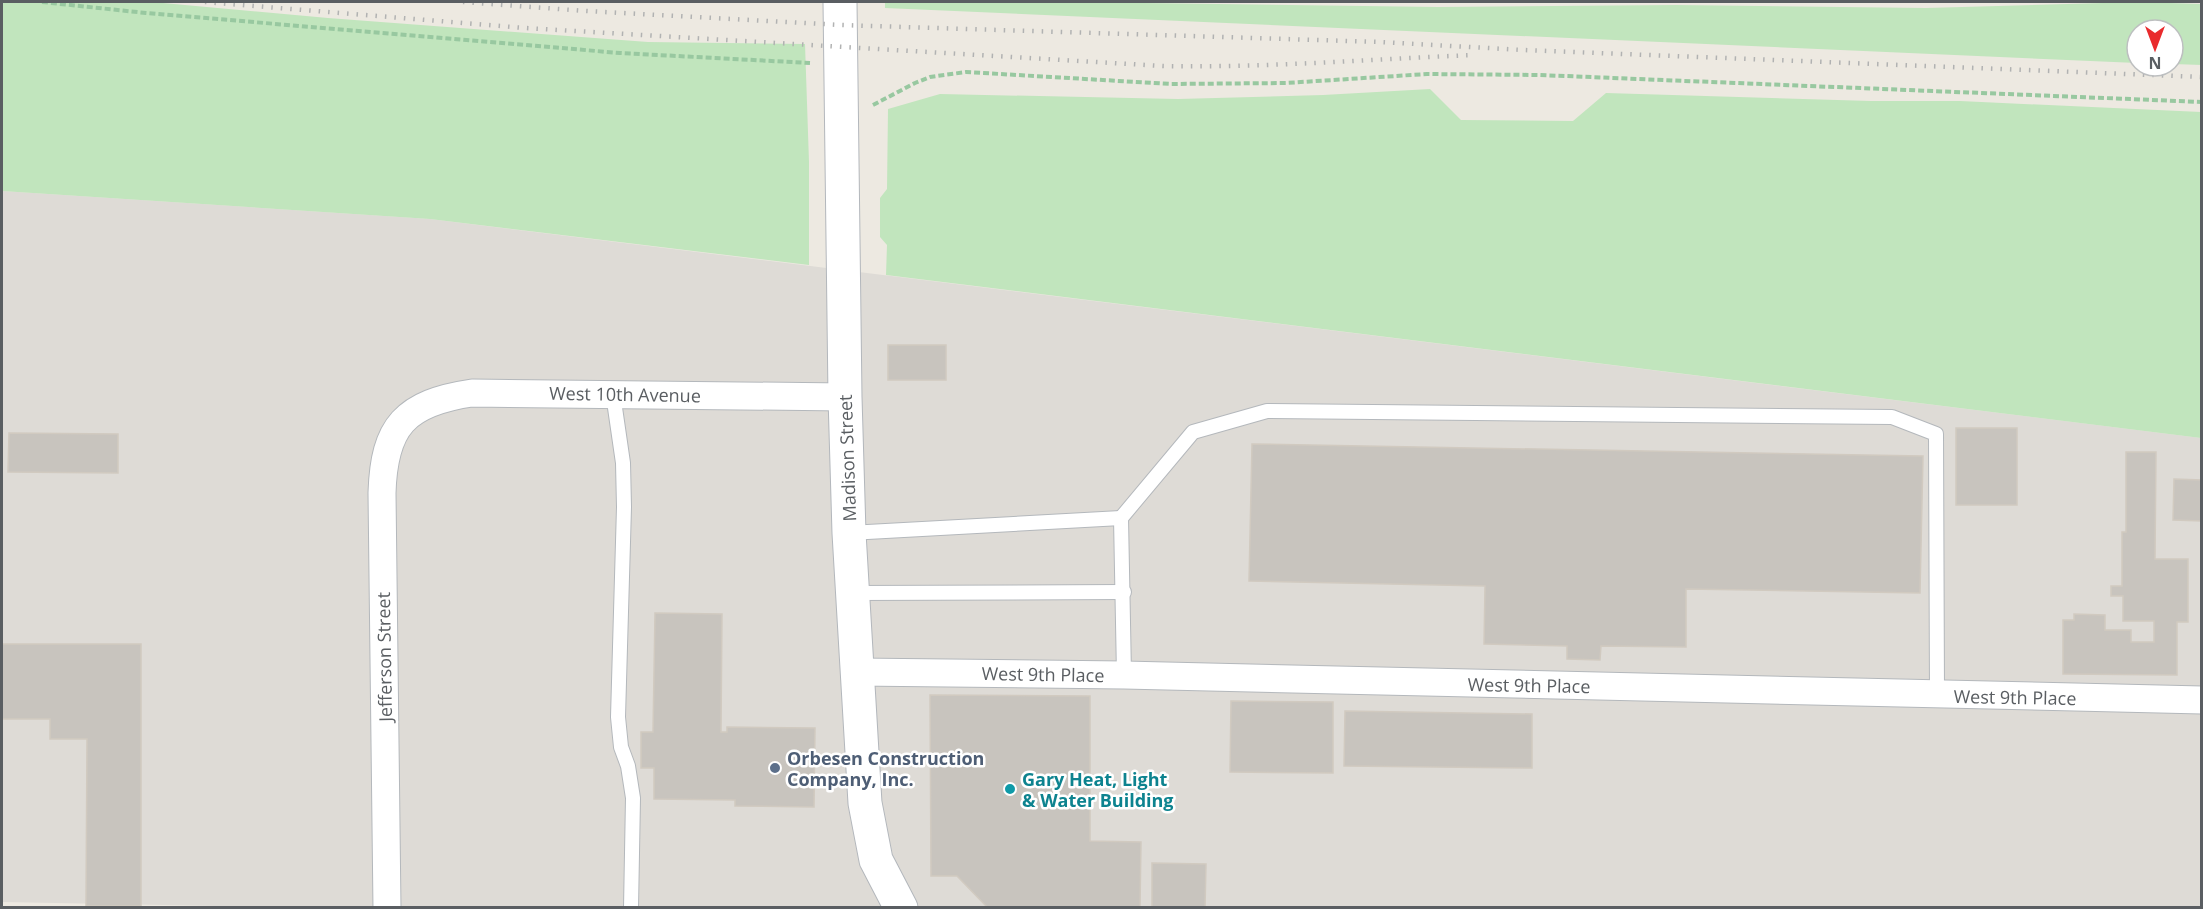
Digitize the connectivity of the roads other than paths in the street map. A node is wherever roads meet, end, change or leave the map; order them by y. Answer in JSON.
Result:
{"nodes":[{"id":1,"x":840,"y":2,"type":"edge"},
{"id":2,"x":614,"y":394,"type":"junction"},
{"id":3,"x":845,"y":397,"type":"junction"},
{"id":4,"x":410,"y":416,"type":"joint"},
{"id":5,"x":1121,"y":518,"type":"junction"},
{"id":6,"x":849,"y":533,"type":"junction"},
{"id":7,"x":1124,"y":592,"type":"junction"},
{"id":8,"x":853,"y":593,"type":"junction"},
{"id":9,"x":856,"y":672,"type":"junction"},
{"id":10,"x":1124,"y":675,"type":"junction"},
{"id":11,"x":1937,"y":695,"type":"junction"},
{"id":12,"x":2202,"y":700,"type":"edge"},
{"id":13,"x":387,"y":908,"type":"edge"},
{"id":14,"x":631,"y":908,"type":"edge"},
{"id":15,"x":901,"y":908,"type":"edge"}],
"edges":[{"from":1,"to":3,"type":"street","name":"Madison Street"},
{"from":2,"to":3,"type":"street","name":"West 10th Avenue"},
{"from":2,"to":4,"type":"street","name":"West 10th Avenue"},
{"from":2,"to":14,"type":"lane"},
{"from":3,"to":6,"type":"street","name":"Madison Street"},
{"from":4,"to":13,"type":"street","name":"Jefferson Street"},
{"from":5,"to":6,"type":"lane"},
{"from":5,"to":7,"type":"lane"},
{"from":5,"to":11,"type":"lane"},
{"from":6,"to":8,"type":"street","name":"Madison Street"},
{"from":7,"to":8,"type":"lane"},
{"from":7,"to":10,"type":"lane"},
{"from":8,"to":9,"type":"street","name":"Madison Street"},
{"from":9,"to":10,"type":"street","name":"West 9th Place"},
{"from":9,"to":15,"type":"street","name":"Madison Street"},
{"from":10,"to":11,"type":"street","name":"West 9th Place"},
{"from":11,"to":12,"type":"street","name":"West 9th Place"}]}
